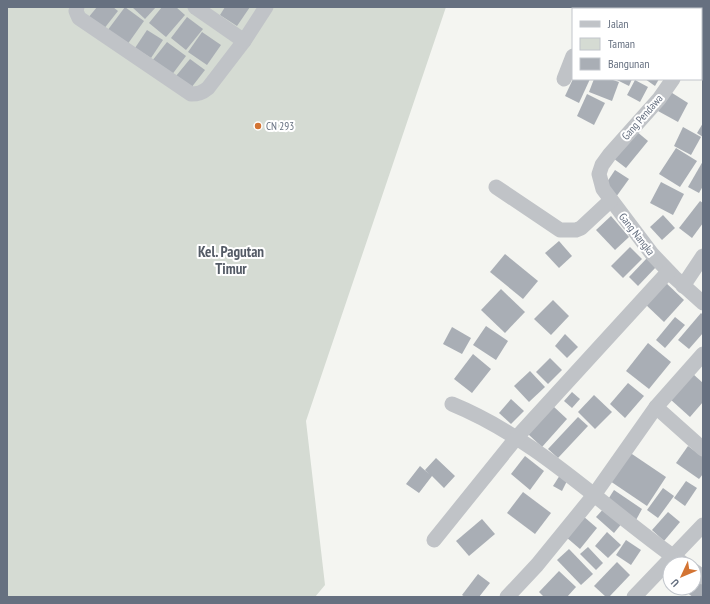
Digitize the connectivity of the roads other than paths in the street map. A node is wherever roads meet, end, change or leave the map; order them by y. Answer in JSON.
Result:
{"nodes":[{"id":1,"x":77,"y":7,"type":"edge"},
{"id":2,"x":195,"y":7,"type":"edge"},
{"id":3,"x":266,"y":7,"type":"edge"},
{"id":4,"x":244,"y":41,"type":"junction"},
{"id":5,"x":572,"y":59,"type":"edge"},
{"id":6,"x":564,"y":79,"type":"dead end"},
{"id":7,"x":672,"y":80,"type":"edge"},
{"id":8,"x":610,"y":154,"type":"joint"},
{"id":9,"x":496,"y":188,"type":"dead end"},
{"id":10,"x":611,"y":200,"type":"junction"},
{"id":11,"x":703,"y":256,"type":"edge"},
{"id":12,"x":668,"y":272,"type":"junction"},
{"id":13,"x":683,"y":286,"type":"junction"},
{"id":14,"x":703,"y":303,"type":"edge"},
{"id":15,"x":703,"y":354,"type":"edge"},
{"id":16,"x":452,"y":404,"type":"dead end"},
{"id":17,"x":656,"y":407,"type":"junction"},
{"id":18,"x":518,"y":437,"type":"junction"},
{"id":19,"x":703,"y":449,"type":"edge"},
{"id":20,"x":594,"y":495,"type":"junction"},
{"id":21,"x":703,"y":524,"type":"edge"},
{"id":22,"x":434,"y":540,"type":"dead end"},
{"id":23,"x":673,"y":556,"type":"edge"},
{"id":24,"x":681,"y":556,"type":"edge"},
{"id":25,"x":662,"y":573,"type":"edge"},
{"id":26,"x":507,"y":597,"type":"edge"},
{"id":27,"x":634,"y":597,"type":"edge"}],
"edges":[{"from":1,"to":4,"type":"street"},
{"from":2,"to":4,"type":"street"},
{"from":3,"to":4,"type":"street"},
{"from":5,"to":6,"type":"street"},
{"from":7,"to":8,"type":"street","name":"Gang Pendawa"},
{"from":8,"to":10,"type":"street","name":"Gang Nangka"},
{"from":9,"to":10,"type":"street"},
{"from":10,"to":12,"type":"street","name":"Gang Nangka"},
{"from":11,"to":13,"type":"street"},
{"from":12,"to":13,"type":"street","name":"Gang Nangka"},
{"from":12,"to":18,"type":"street"},
{"from":13,"to":14,"type":"street","name":"Gang Nangka"},
{"from":15,"to":17,"type":"street"},
{"from":16,"to":18,"type":"street"},
{"from":17,"to":19,"type":"street"},
{"from":17,"to":20,"type":"street"},
{"from":18,"to":20,"type":"street"},
{"from":18,"to":22,"type":"street"},
{"from":20,"to":23,"type":"street"},
{"from":20,"to":26,"type":"street"},
{"from":21,"to":24,"type":"street"},
{"from":25,"to":27,"type":"street"}]}
